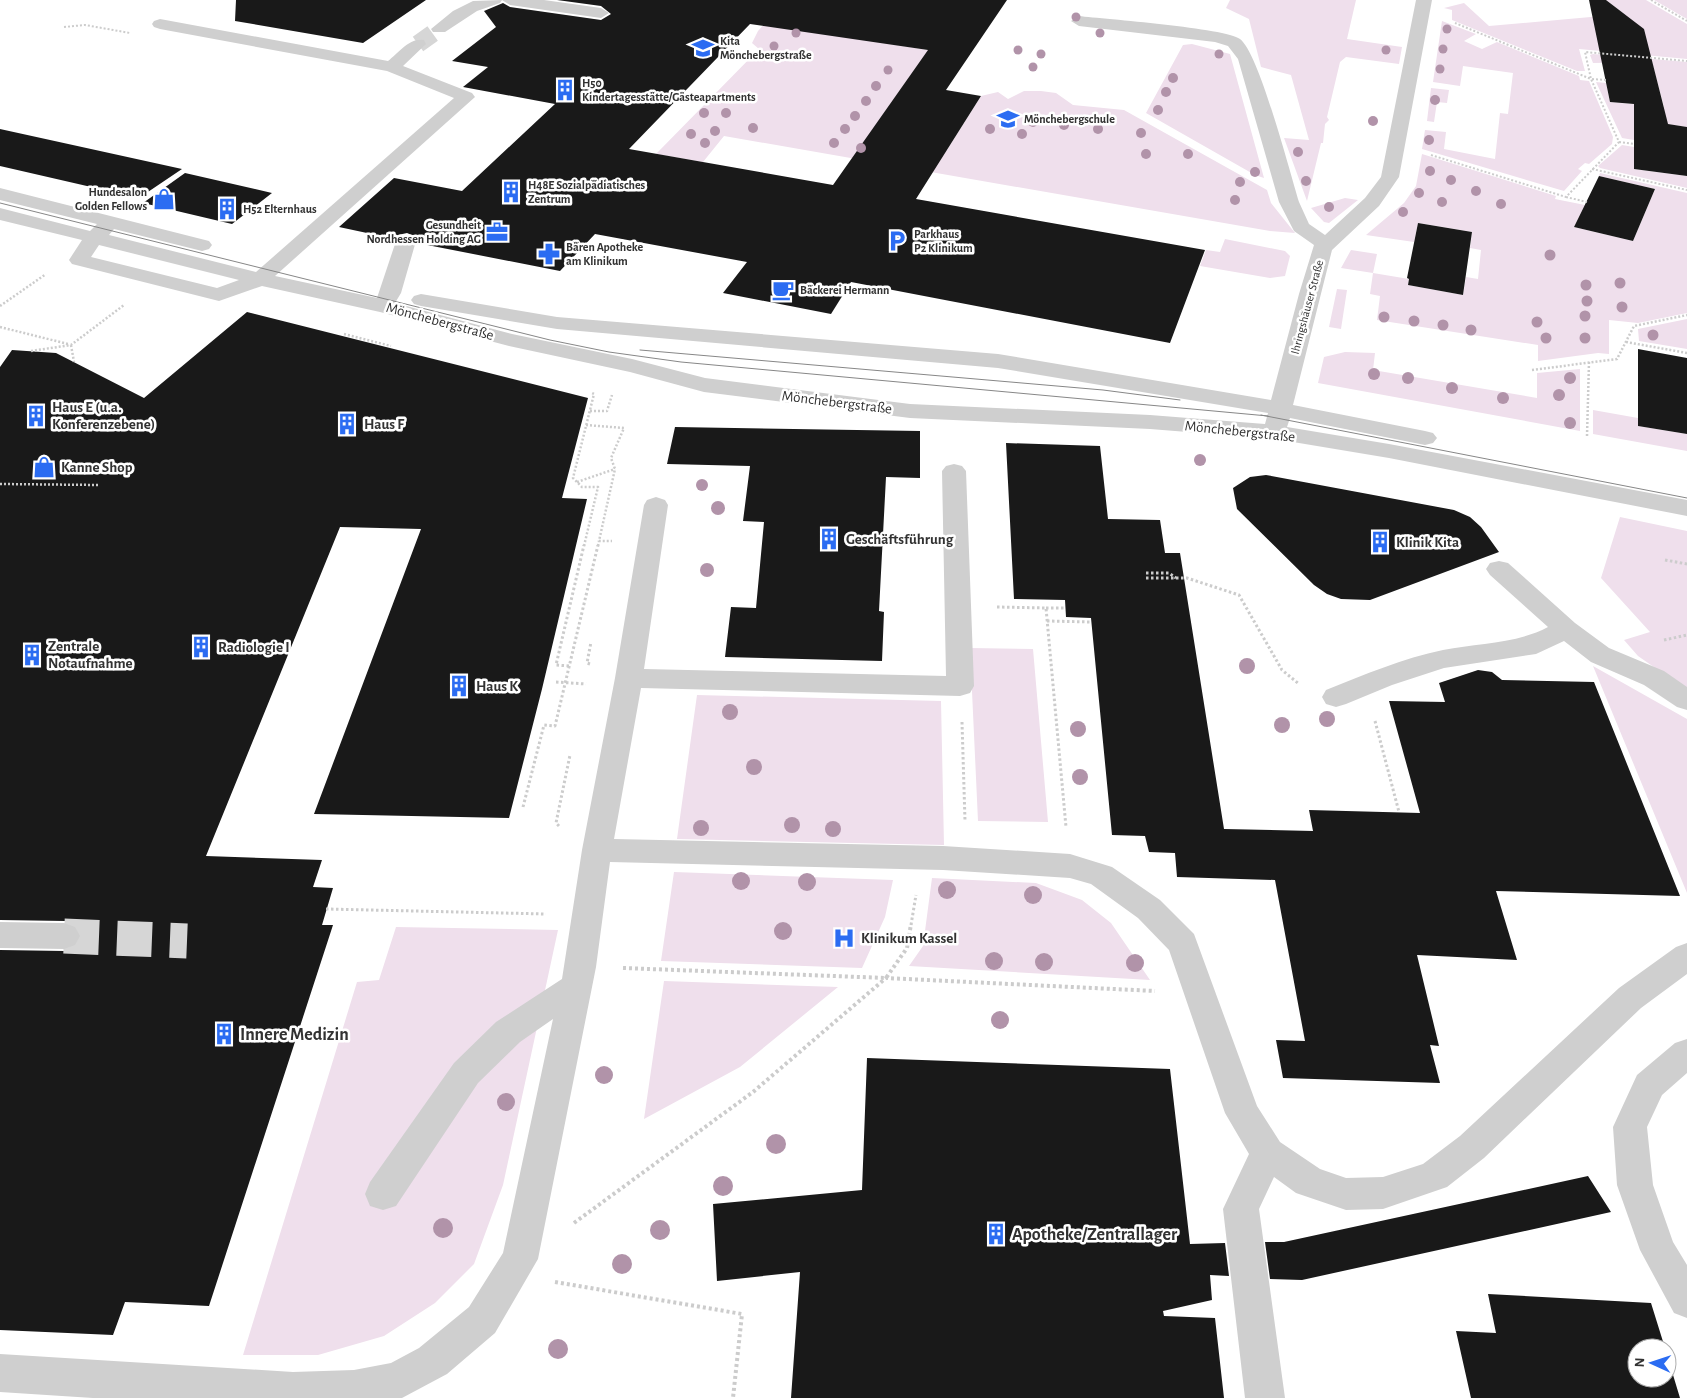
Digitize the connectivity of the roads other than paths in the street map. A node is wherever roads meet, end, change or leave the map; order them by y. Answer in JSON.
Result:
{"nodes":[{"id":1,"x":494,"y":0,"type":"edge"},
{"id":2,"x":510,"y":0,"type":"edge"},
{"id":3,"x":1422,"y":7,"type":"edge"},
{"id":4,"x":601,"y":13,"type":"dead end"},
{"id":5,"x":1079,"y":21,"type":"dead end"},
{"id":6,"x":160,"y":24,"type":"dead end"},
{"id":7,"x":439,"y":29,"type":"tunnel mouth"},
{"id":8,"x":418,"y":44,"type":"tunnel mouth"},
{"id":9,"x":390,"y":67,"type":"junction"},
{"id":10,"x":0,"y":194,"type":"edge"},
{"id":11,"x":0,"y":214,"type":"edge"},
{"id":12,"x":112,"y":223,"type":"junction"},
{"id":13,"x":93,"y":238,"type":"junction"},
{"id":14,"x":406,"y":241,"type":"dead end"},
{"id":15,"x":1327,"y":245,"type":"junction"},
{"id":16,"x":279,"y":265,"type":"junction"},
{"id":17,"x":260,"y":279,"type":"junction"},
{"id":18,"x":387,"y":300,"type":"junction"},
{"id":19,"x":1280,"y":410,"type":"junction"},
{"id":20,"x":1275,"y":432,"type":"junction"},
{"id":21,"x":954,"y":471,"type":"dead end"},
{"id":22,"x":1687,"y":490,"type":"edge"},
{"id":23,"x":656,"y":505,"type":"dead end"},
{"id":24,"x":1687,"y":508,"type":"edge"},
{"id":25,"x":1499,"y":569,"type":"dead end"},
{"id":26,"x":1566,"y":629,"type":"junction"},
{"id":27,"x":629,"y":678,"type":"junction"},
{"id":28,"x":1336,"y":697,"type":"road end"},
{"id":29,"x":1687,"y":700,"type":"edge"},
{"id":30,"x":597,"y":850,"type":"junction"},
{"id":31,"x":0,"y":935,"type":"edge"},
{"id":32,"x":64,"y":936,"type":"tunnel mouth"},
{"id":33,"x":1687,"y":956,"type":"edge"},
{"id":34,"x":578,"y":976,"type":"junction"},
{"id":35,"x":1687,"y":1053,"type":"edge"},
{"id":36,"x":1268,"y":1153,"type":"junction"},
{"id":37,"x":383,"y":1194,"type":"dead end"},
{"id":38,"x":1687,"y":1300,"type":"edge"},
{"id":39,"x":0,"y":1373,"type":"edge"},
{"id":40,"x":1265,"y":1398,"type":"edge"}],
"edges":[{"from":1,"to":7,"type":"street"},
{"from":2,"to":4,"type":"street"},
{"from":3,"to":15,"type":"street","name":"Ihringshäuser Straße"},
{"from":5,"to":15,"type":"street"},
{"from":6,"to":9,"type":"street"},
{"from":8,"to":9,"type":"street"},
{"from":9,"to":16,"type":"street"},
{"from":10,"to":12,"type":"street","name":"Mönchebergstraße"},
{"from":11,"to":13,"type":"street","name":"Mönchebergstraße"},
{"from":12,"to":13,"type":"street"},
{"from":12,"to":16,"type":"street","name":"Mönchebergstraße"},
{"from":13,"to":17,"type":"street","name":"Mönchebergstraße"},
{"from":13,"to":17,"type":"street"},
{"from":14,"to":18,"type":"street"},
{"from":15,"to":19,"type":"street","name":"Ihringshäuser Straße"},
{"from":16,"to":17,"type":"street"},
{"from":16,"to":18,"type":"street","name":"Mönchebergstraße"},
{"from":17,"to":18,"type":"street","name":"Mönchebergstraße"},
{"from":18,"to":19,"type":"street","name":"Mönchebergstraße"},
{"from":18,"to":20,"type":"street","name":"Mönchebergstraße"},
{"from":19,"to":20,"type":"street","name":"Ihringshäuser Straße"},
{"from":19,"to":22,"type":"street","name":"Mönchebergstraße"},
{"from":20,"to":24,"type":"street","name":"Mönchebergstraße"},
{"from":21,"to":27,"type":"street"},
{"from":23,"to":27,"type":"street"},
{"from":25,"to":26,"type":"street"},
{"from":26,"to":28,"type":"street"},
{"from":26,"to":29,"type":"street"},
{"from":27,"to":30,"type":"street"},
{"from":30,"to":34,"type":"street"},
{"from":30,"to":36,"type":"street"},
{"from":31,"to":32,"type":"street"},
{"from":33,"to":36,"type":"street"},
{"from":34,"to":37,"type":"street"},
{"from":34,"to":39,"type":"street"},
{"from":35,"to":38,"type":"street"},
{"from":36,"to":40,"type":"street"}]}
